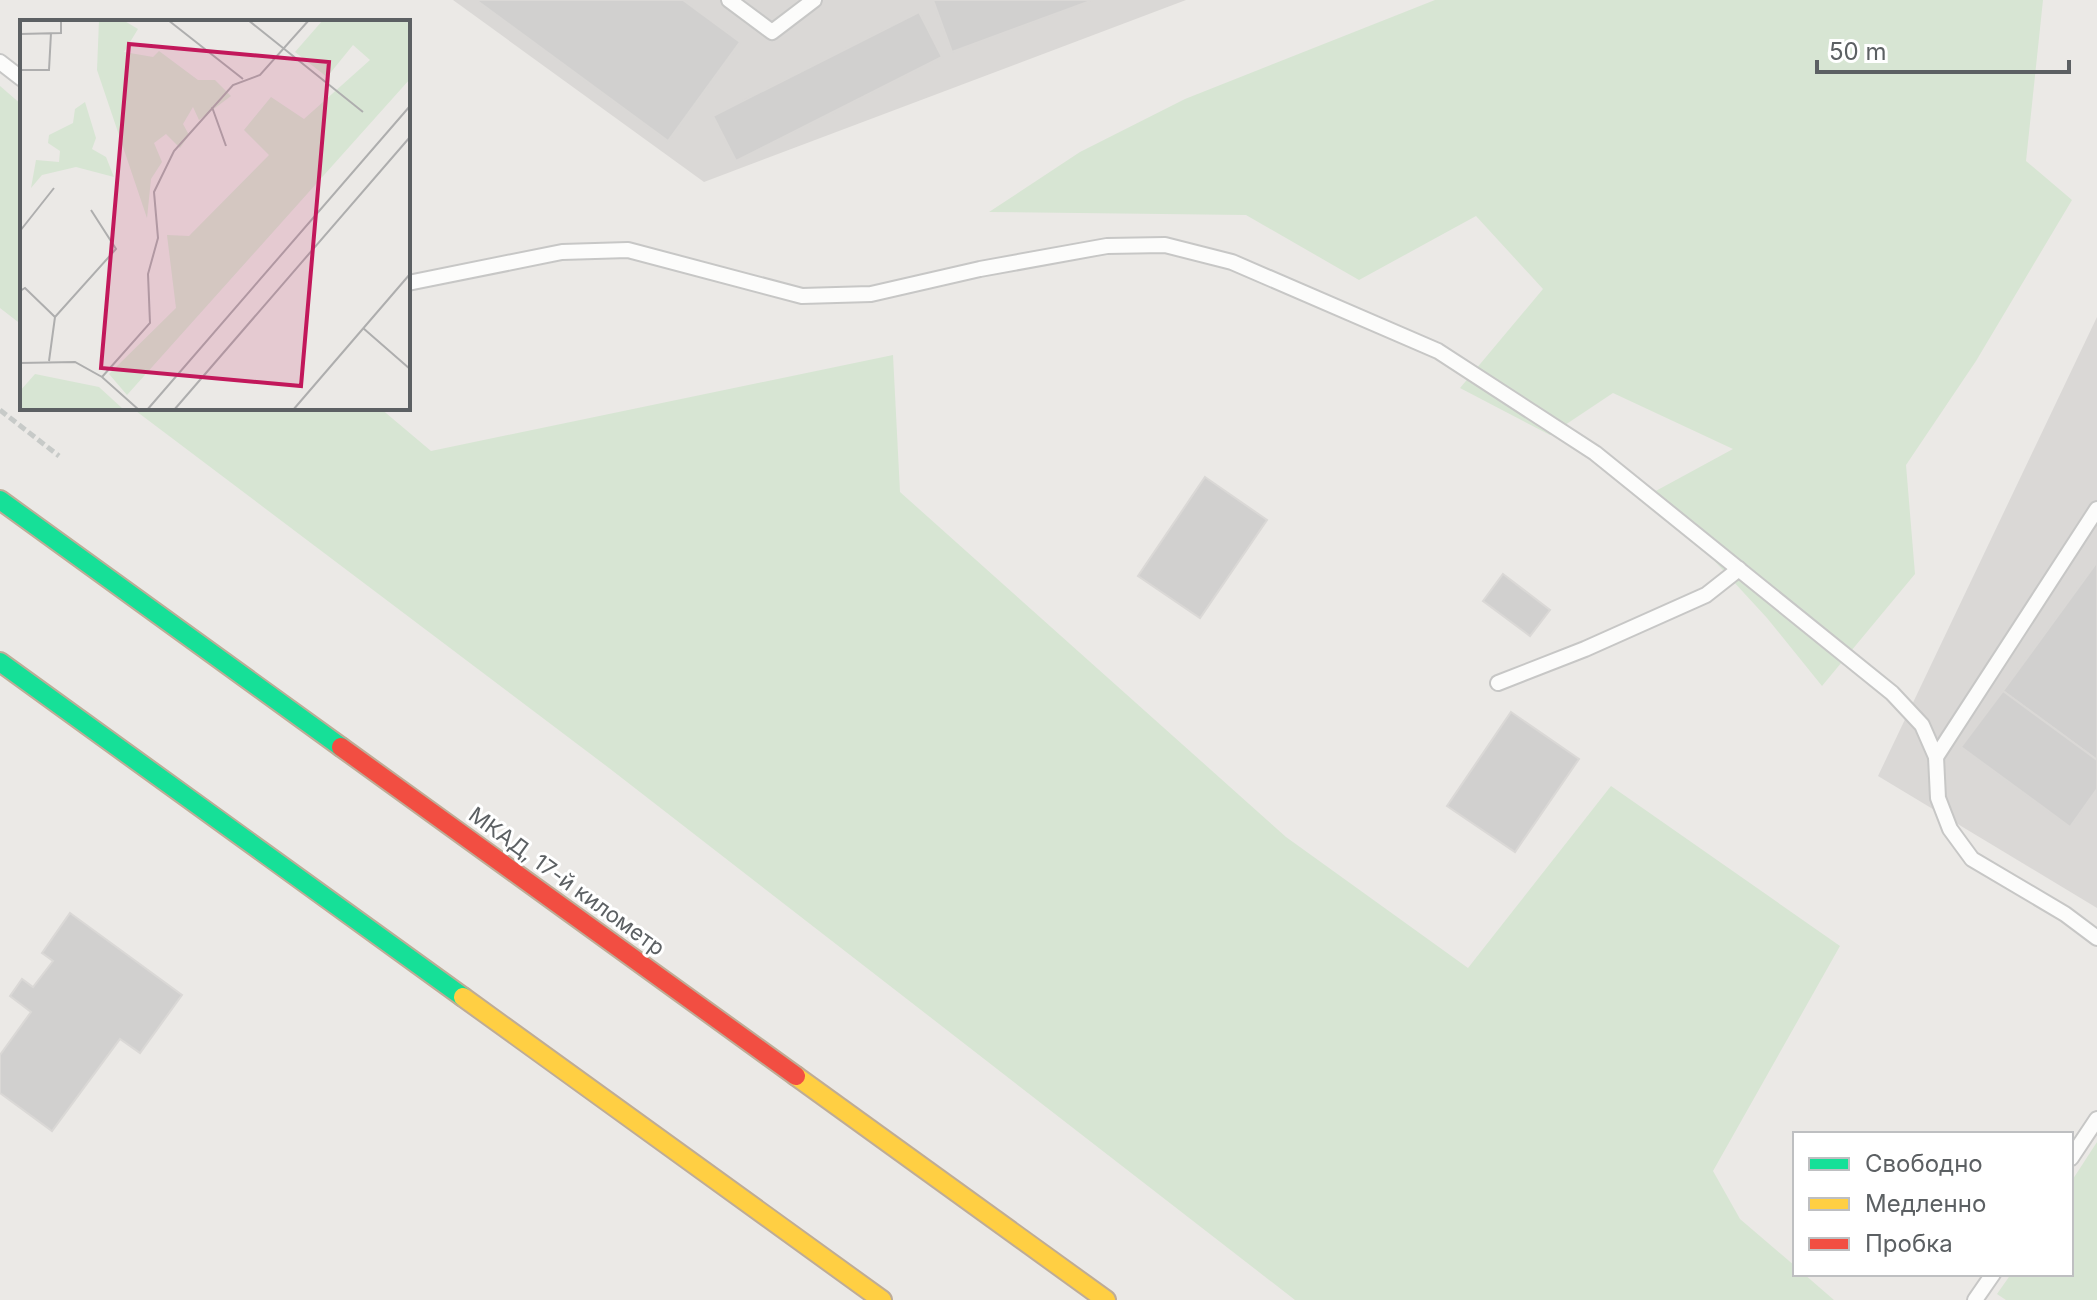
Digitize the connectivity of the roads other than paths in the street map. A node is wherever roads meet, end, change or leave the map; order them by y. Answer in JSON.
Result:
{"nodes":[{"id":1,"x":729,"y":0,"type":"edge"},
{"id":2,"x":814,"y":0,"type":"edge"},
{"id":3,"x":0,"y":62,"type":"edge"},
{"id":4,"x":20,"y":77,"type":"edge"},
{"id":5,"x":410,"y":283,"type":"edge"},
{"id":6,"x":0,"y":500,"type":"edge"},
{"id":7,"x":2097,"y":509,"type":"edge"},
{"id":8,"x":1739,"y":569,"type":"junction"},
{"id":9,"x":0,"y":662,"type":"edge"},
{"id":10,"x":1498,"y":683,"type":"dead end"},
{"id":11,"x":1936,"y":757,"type":"junction"},
{"id":12,"x":2097,"y":938,"type":"edge"},
{"id":13,"x":2097,"y":1119,"type":"edge"},
{"id":14,"x":2073,"y":1155,"type":"edge"},
{"id":15,"x":1992,"y":1276,"type":"edge"},
{"id":16,"x":882,"y":1300,"type":"edge"},
{"id":17,"x":1106,"y":1300,"type":"edge"},
{"id":18,"x":1975,"y":1300,"type":"edge"}],
"edges":[{"from":1,"to":2,"type":"lane"},
{"from":3,"to":4,"type":"lane"},
{"from":5,"to":8,"type":"lane"},
{"from":6,"to":17,"type":"highway","name":"МКАД, 17-й километр"},
{"from":7,"to":11,"type":"lane"},
{"from":8,"to":10,"type":"lane"},
{"from":8,"to":11,"type":"lane"},
{"from":9,"to":16,"type":"highway"},
{"from":11,"to":12,"type":"lane"},
{"from":13,"to":14,"type":"lane"},
{"from":15,"to":18,"type":"lane"}]}
